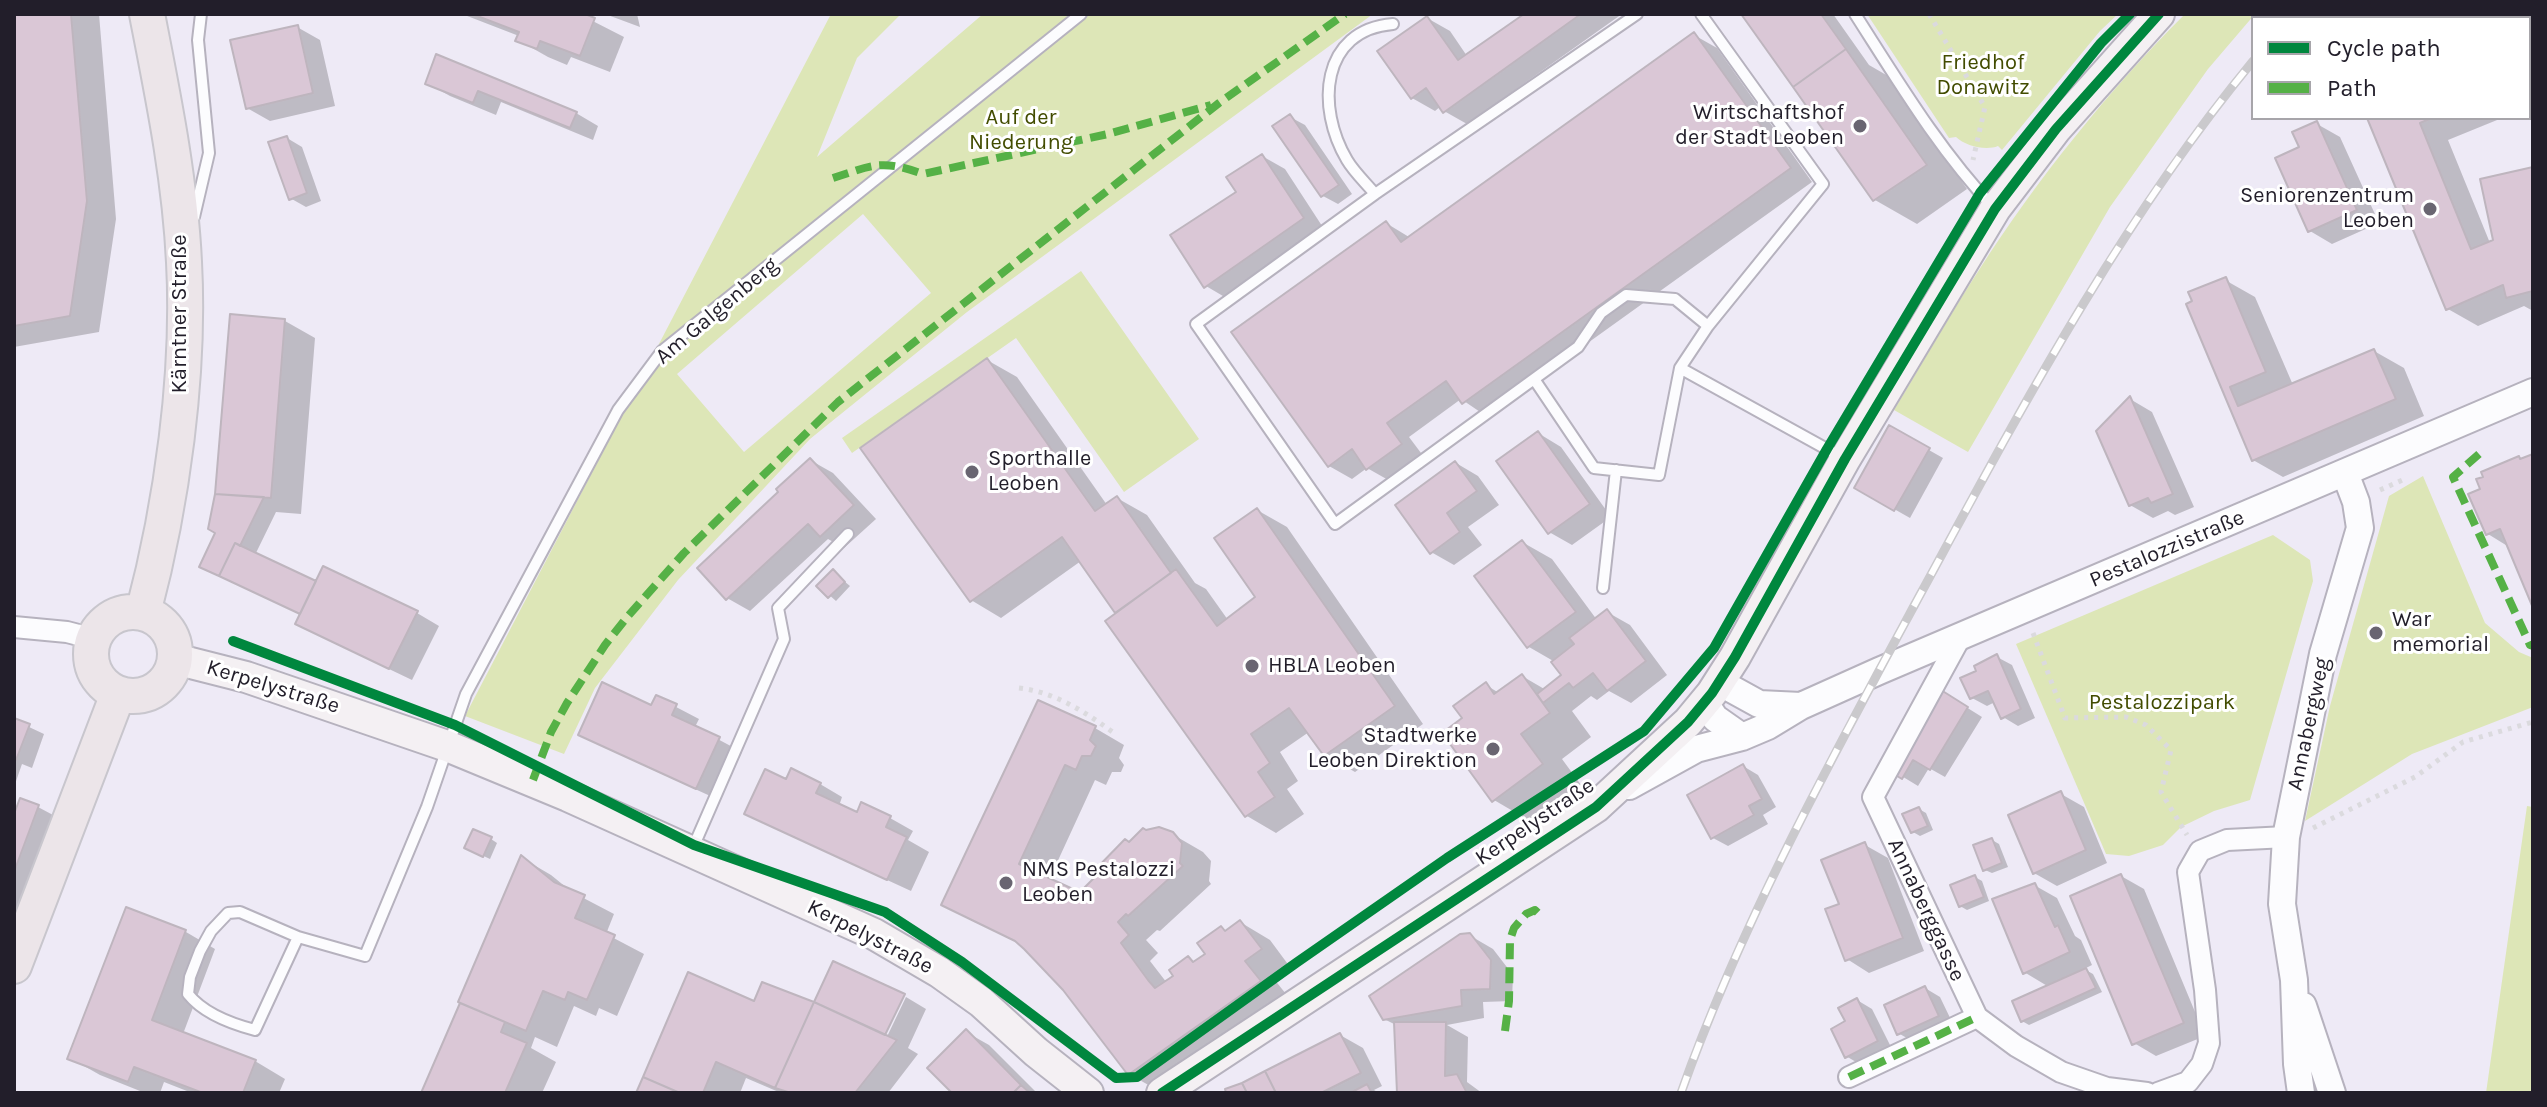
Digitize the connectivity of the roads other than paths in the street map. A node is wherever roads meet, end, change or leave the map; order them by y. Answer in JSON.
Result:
{"nodes":[{"id":1,"x":147,"y":14,"type":"edge"},
{"id":2,"x":201,"y":14,"type":"edge"},
{"id":3,"x":1081,"y":14,"type":"edge"},
{"id":4,"x":1637,"y":14,"type":"edge"},
{"id":5,"x":1701,"y":14,"type":"edge"},
{"id":6,"x":1855,"y":14,"type":"edge"},
{"id":7,"x":2159,"y":14,"type":"edge"},
{"id":8,"x":1393,"y":24,"type":"dead end"},
{"id":9,"x":1375,"y":194,"type":"junction"},
{"id":10,"x":1995,"y":209,"type":"junction"},
{"id":11,"x":184,"y":262,"type":"junction"},
{"id":12,"x":1708,"y":326,"type":"junction"},
{"id":13,"x":1680,"y":368,"type":"junction"},
{"id":14,"x":1534,"y":379,"type":"junction"},
{"id":15,"x":2533,"y":392,"type":"edge"},
{"id":16,"x":1845,"y":459,"type":"junction"},
{"id":17,"x":1616,"y":470,"type":"junction"},
{"id":18,"x":2345,"y":473,"type":"junction"},
{"id":19,"x":848,"y":534,"type":"dead end"},
{"id":20,"x":1603,"y":588,"type":"dead end"},
{"id":21,"x":143,"y":613,"type":"junction"},
{"id":22,"x":14,"y":627,"type":"edge"},
{"id":23,"x":1961,"y":636,"type":"junction"},
{"id":24,"x":94,"y":639,"type":"junction"},
{"id":25,"x":175,"y":659,"type":"junction"},
{"id":26,"x":1712,"y":693,"type":"junction"},
{"id":27,"x":118,"y":694,"type":"junction"},
{"id":28,"x":1801,"y":706,"type":"junction"},
{"id":29,"x":1742,"y":737,"type":"junction"},
{"id":30,"x":447,"y":746,"type":"junction"},
{"id":31,"x":1609,"y":798,"type":"junction"},
{"id":32,"x":2286,"y":837,"type":"junction"},
{"id":33,"x":691,"y":852,"type":"junction"},
{"id":34,"x":298,"y":937,"type":"junction"},
{"id":35,"x":14,"y":966,"type":"edge"},
{"id":36,"x":2294,"y":980,"type":"junction"},
{"id":37,"x":1977,"y":1017,"type":"junction"},
{"id":38,"x":1849,"y":1077,"type":"dead end"},
{"id":39,"x":1088,"y":1093,"type":"edge"},
{"id":40,"x":1162,"y":1093,"type":"edge"},
{"id":41,"x":2147,"y":1093,"type":"edge"},
{"id":42,"x":2158,"y":1093,"type":"edge"},
{"id":43,"x":2301,"y":1093,"type":"edge"},
{"id":44,"x":2332,"y":1093,"type":"edge"}],
"edges":[{"from":1,"to":11,"type":"main road","name":"Kärntner Straße"},
{"from":2,"to":11,"type":"lane"},
{"from":3,"to":30,"type":"lane","name":"Am Galgenberg"},
{"from":4,"to":9,"type":"lane"},
{"from":5,"to":12,"type":"lane"},
{"from":6,"to":10,"type":"lane"},
{"from":7,"to":10,"type":"main road","name":"Kerpelystraße"},
{"from":8,"to":9,"type":"lane"},
{"from":9,"to":14,"type":"lane"},
{"from":10,"to":16,"type":"main road","name":"Kerpelystraße"},
{"from":11,"to":21,"type":"main road","name":"Kärntner Straße"},
{"from":12,"to":13,"type":"lane"},
{"from":12,"to":14,"type":"lane"},
{"from":13,"to":16,"type":"lane"},
{"from":13,"to":17,"type":"lane"},
{"from":14,"to":17,"type":"lane"},
{"from":15,"to":18,"type":"street","name":"Pestalozzistraße"},
{"from":16,"to":26,"type":"main road","name":"Kerpelystraße"},
{"from":17,"to":20,"type":"lane"},
{"from":18,"to":23,"type":"street","name":"Pestalozzistraße"},
{"from":18,"to":32,"type":"street","name":"Annabergweg"},
{"from":19,"to":33,"type":"lane"},
{"from":21,"to":24,"type":"main road"},
{"from":21,"to":25,"type":"main road"},
{"from":22,"to":24,"type":"street"},
{"from":23,"to":28,"type":"street","name":"Pestalozzistraße"},
{"from":23,"to":37,"type":"street","name":"Annaberggasse"},
{"from":24,"to":27,"type":"main road"},
{"from":25,"to":27,"type":"main road"},
{"from":25,"to":30,"type":"main road","name":"Kerpelystraße"},
{"from":26,"to":28,"type":"street","name":"Pestalozzistraße"},
{"from":26,"to":29,"type":"street"},
{"from":26,"to":31,"type":"main road","name":"Kerpelystraße"},
{"from":27,"to":35,"type":"main road"},
{"from":28,"to":29,"type":"street","name":"Pestalozzistraße"},
{"from":29,"to":31,"type":"street","name":"Pestalozzistraße"},
{"from":30,"to":33,"type":"main road","name":"Kerpelystraße"},
{"from":30,"to":34,"type":"lane","name":"Am Galgenberg"},
{"from":31,"to":40,"type":"main road","name":"Kerpelystraße"},
{"from":32,"to":36,"type":"street","name":"Annabergweg"},
{"from":32,"to":42,"type":"street"},
{"from":33,"to":39,"type":"main road","name":"Kerpelystraße"},
{"from":34,"to":34,"type":"lane"},
{"from":36,"to":43,"type":"street","name":"Annabergweg"},
{"from":36,"to":44,"type":"street","name":"Annabergweg"},
{"from":37,"to":38,"type":"street"},
{"from":37,"to":41,"type":"street","name":"Annaberggasse"}]}
